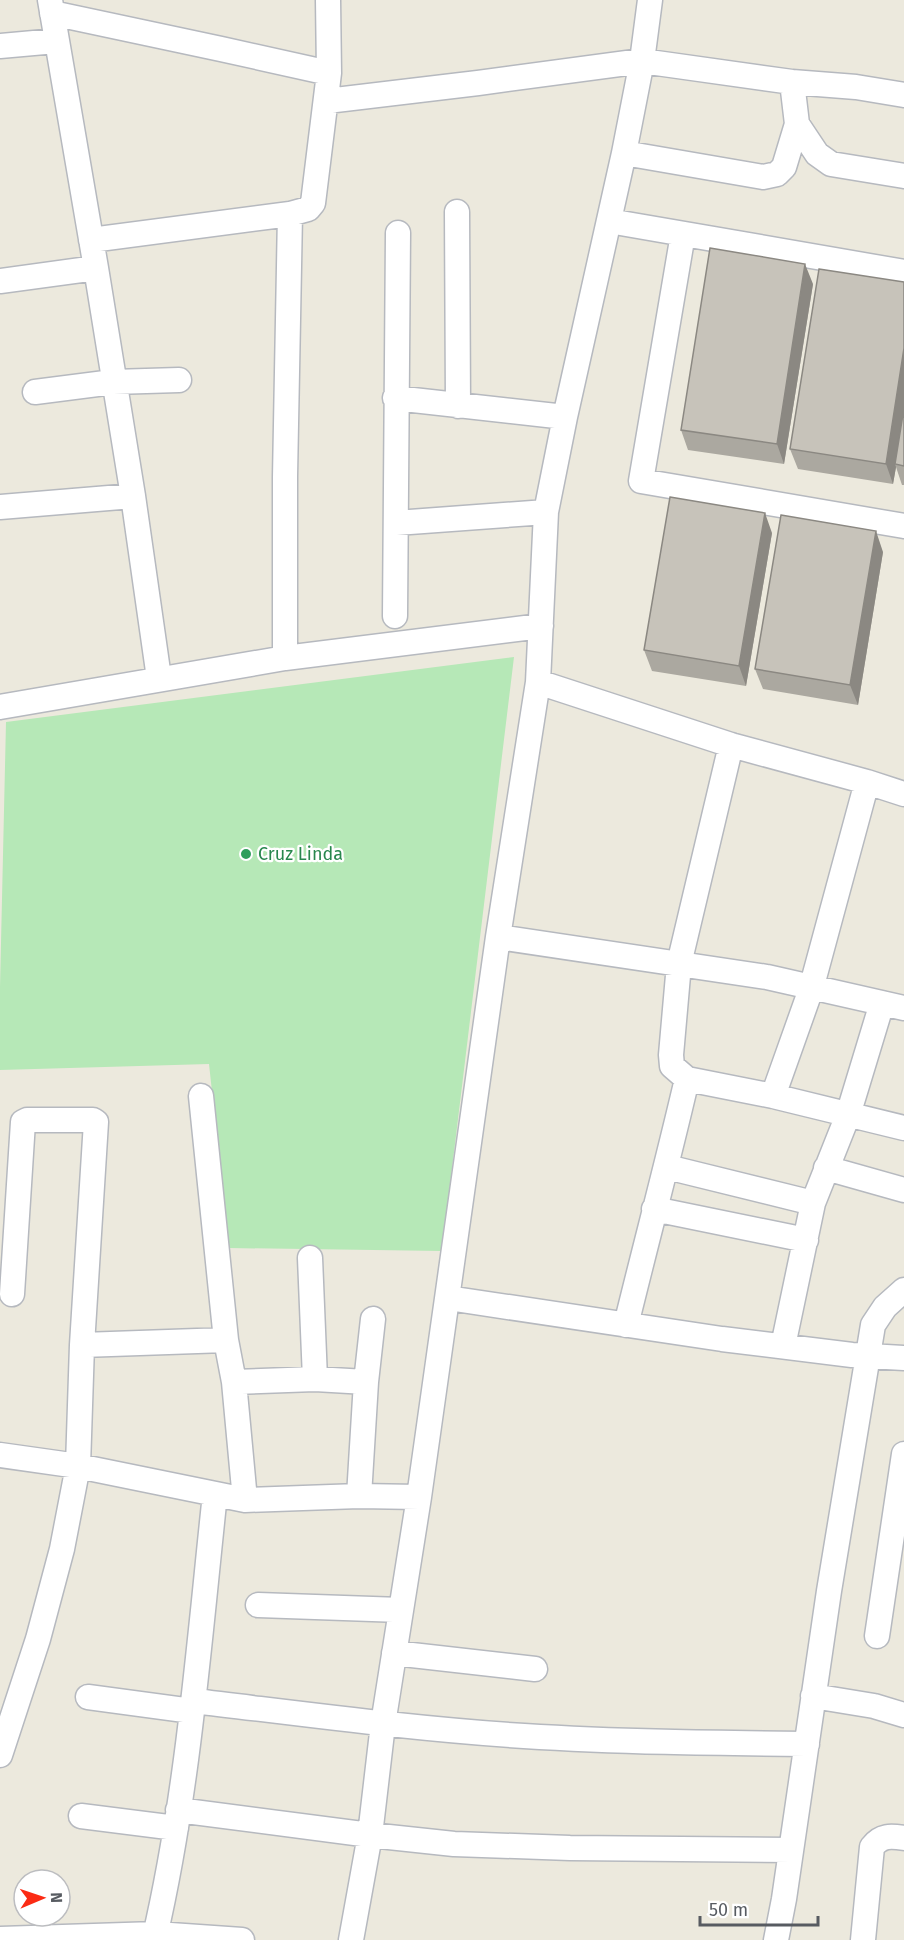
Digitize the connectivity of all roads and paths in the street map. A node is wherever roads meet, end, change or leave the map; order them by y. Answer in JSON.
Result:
{"nodes":[{"id":1,"x":328,"y":0,"type":"edge"},
{"id":2,"x":650,"y":0,"type":"edge"},
{"id":3,"x":51,"y":7,"type":"edge"},
{"id":4,"x":56,"y":41,"type":"junction"},
{"id":5,"x":0,"y":46,"type":"edge"},
{"id":6,"x":642,"y":61,"type":"junction"},
{"id":7,"x":329,"y":74,"type":"junction"},
{"id":8,"x":792,"y":82,"type":"junction"},
{"id":9,"x":904,"y":95,"type":"edge"},
{"id":10,"x":327,"y":101,"type":"junction"},
{"id":11,"x":797,"y":124,"type":"junction"},
{"id":12,"x":624,"y":153,"type":"junction"},
{"id":13,"x":904,"y":176,"type":"edge"},
{"id":14,"x":457,"y":212,"type":"dead end"},
{"id":15,"x":290,"y":214,"type":"junction"},
{"id":16,"x":609,"y":221,"type":"junction"},
{"id":17,"x":398,"y":233,"type":"dead end"},
{"id":18,"x":683,"y":234,"type":"junction"},
{"id":19,"x":91,"y":240,"type":"junction"},
{"id":20,"x":96,"y":268,"type":"junction"},
{"id":21,"x":904,"y":272,"type":"edge"},
{"id":22,"x":0,"y":281,"type":"edge"},
{"id":23,"x":179,"y":380,"type":"dead end"},
{"id":24,"x":113,"y":382,"type":"junction"},
{"id":25,"x":35,"y":392,"type":"dead end"},
{"id":26,"x":395,"y":398,"type":"junction"},
{"id":27,"x":458,"y":406,"type":"junction"},
{"id":28,"x":565,"y":417,"type":"junction"},
{"id":29,"x":133,"y":495,"type":"junction"},
{"id":30,"x":0,"y":507,"type":"edge"},
{"id":31,"x":546,"y":512,"type":"junction"},
{"id":32,"x":396,"y":523,"type":"junction"},
{"id":33,"x":904,"y":526,"type":"edge"},
{"id":34,"x":395,"y":616,"type":"dead end"},
{"id":35,"x":541,"y":626,"type":"junction"},
{"id":36,"x":285,"y":658,"type":"junction"},
{"id":37,"x":159,"y":678,"type":"junction"},
{"id":38,"x":538,"y":682,"type":"junction"},
{"id":39,"x":0,"y":706,"type":"edge"},
{"id":40,"x":731,"y":745,"type":"junction"},
{"id":41,"x":867,"y":782,"type":"junction"},
{"id":42,"x":904,"y":794,"type":"edge"},
{"id":43,"x":498,"y":938,"type":"junction"},
{"id":44,"x":679,"y":964,"type":"junction"},
{"id":45,"x":811,"y":988,"type":"junction"},
{"id":46,"x":893,"y":1006,"type":"edge"},
{"id":47,"x":687,"y":1079,"type":"junction"},
{"id":48,"x":201,"y":1096,"type":"dead end"},
{"id":49,"x":773,"y":1096,"type":"junction"},
{"id":50,"x":848,"y":1114,"type":"junction"},
{"id":51,"x":904,"y":1128,"type":"edge"},
{"id":52,"x":10,"y":1155,"type":"edge"},
{"id":53,"x":667,"y":1167,"type":"junction"},
{"id":54,"x":826,"y":1168,"type":"junction"},
{"id":55,"x":904,"y":1190,"type":"edge"},
{"id":56,"x":813,"y":1203,"type":"junction"},
{"id":57,"x":654,"y":1209,"type":"junction"},
{"id":58,"x":806,"y":1240,"type":"junction"},
{"id":59,"x":310,"y":1258,"type":"dead end"},
{"id":60,"x":904,"y":1290,"type":"edge"},
{"id":61,"x":12,"y":1294,"type":"dead end"},
{"id":62,"x":448,"y":1298,"type":"junction"},
{"id":63,"x":373,"y":1319,"type":"dead end"},
{"id":64,"x":626,"y":1325,"type":"junction"},
{"id":65,"x":226,"y":1340,"type":"junction"},
{"id":66,"x":82,"y":1345,"type":"junction"},
{"id":67,"x":783,"y":1346,"type":"junction"},
{"id":68,"x":867,"y":1355,"type":"junction"},
{"id":69,"x":904,"y":1358,"type":"edge"},
{"id":70,"x":315,"y":1379,"type":"junction"},
{"id":71,"x":234,"y":1382,"type":"junction"},
{"id":72,"x":366,"y":1382,"type":"junction"},
{"id":73,"x":904,"y":1454,"type":"edge"},
{"id":74,"x":0,"y":1455,"type":"edge"},
{"id":75,"x":78,"y":1466,"type":"junction"},
{"id":76,"x":215,"y":1494,"type":"junction"},
{"id":77,"x":359,"y":1496,"type":"junction"},
{"id":78,"x":419,"y":1497,"type":"junction"},
{"id":79,"x":245,"y":1500,"type":"junction"},
{"id":80,"x":898,"y":1539,"type":"edge"},
{"id":81,"x":258,"y":1605,"type":"dead end"},
{"id":82,"x":401,"y":1610,"type":"junction"},
{"id":83,"x":877,"y":1636,"type":"dead end"},
{"id":84,"x":394,"y":1653,"type":"junction"},
{"id":85,"x":535,"y":1669,"type":"dead end"},
{"id":86,"x":813,"y":1696,"type":"junction"},
{"id":87,"x":88,"y":1697,"type":"dead end"},
{"id":88,"x":193,"y":1706,"type":"junction"},
{"id":89,"x":904,"y":1715,"type":"edge"},
{"id":90,"x":383,"y":1724,"type":"junction"},
{"id":91,"x":807,"y":1744,"type":"junction"},
{"id":92,"x":0,"y":1755,"type":"edge"},
{"id":93,"x":81,"y":1816,"type":"dead end"},
{"id":94,"x":177,"y":1819,"type":"junction"},
{"id":95,"x":370,"y":1835,"type":"junction"},
{"id":96,"x":904,"y":1838,"type":"edge"},
{"id":97,"x":791,"y":1850,"type":"junction"},
{"id":98,"x":155,"y":1937,"type":"edge"},
{"id":99,"x":0,"y":1940,"type":"edge"},
{"id":100,"x":242,"y":1940,"type":"edge"},
{"id":101,"x":351,"y":1940,"type":"edge"},
{"id":102,"x":776,"y":1940,"type":"edge"},
{"id":103,"x":863,"y":1940,"type":"edge"}],
"edges":[{"from":1,"to":7,"type":"street"},
{"from":2,"to":6,"type":"street"},
{"from":3,"to":4,"type":"street"},
{"from":3,"to":7,"type":"street"},
{"from":4,"to":5,"type":"street"},
{"from":4,"to":19,"type":"street"},
{"from":6,"to":8,"type":"street"},
{"from":6,"to":10,"type":"street"},
{"from":6,"to":12,"type":"street"},
{"from":7,"to":10,"type":"street"},
{"from":8,"to":9,"type":"street"},
{"from":8,"to":11,"type":"street"},
{"from":10,"to":15,"type":"street"},
{"from":11,"to":12,"type":"street"},
{"from":11,"to":13,"type":"street"},
{"from":12,"to":16,"type":"street"},
{"from":14,"to":27,"type":"street"},
{"from":15,"to":19,"type":"street"},
{"from":15,"to":36,"type":"street"},
{"from":16,"to":18,"type":"street"},
{"from":16,"to":28,"type":"street"},
{"from":17,"to":26,"type":"street"},
{"from":18,"to":21,"type":"street"},
{"from":18,"to":33,"type":"street"},
{"from":19,"to":20,"type":"street"},
{"from":20,"to":22,"type":"street"},
{"from":20,"to":24,"type":"street"},
{"from":23,"to":24,"type":"street"},
{"from":24,"to":25,"type":"street"},
{"from":24,"to":29,"type":"street"},
{"from":26,"to":27,"type":"street"},
{"from":26,"to":32,"type":"street"},
{"from":27,"to":28,"type":"street"},
{"from":28,"to":31,"type":"street"},
{"from":29,"to":30,"type":"street"},
{"from":29,"to":37,"type":"street"},
{"from":31,"to":32,"type":"street"},
{"from":31,"to":35,"type":"street"},
{"from":32,"to":34,"type":"street"},
{"from":35,"to":36,"type":"street"},
{"from":35,"to":38,"type":"street"},
{"from":36,"to":37,"type":"street"},
{"from":37,"to":39,"type":"street"},
{"from":38,"to":40,"type":"street"},
{"from":38,"to":43,"type":"street"},
{"from":40,"to":41,"type":"street"},
{"from":40,"to":44,"type":"street"},
{"from":41,"to":42,"type":"street"},
{"from":41,"to":45,"type":"street"},
{"from":43,"to":44,"type":"street"},
{"from":43,"to":62,"type":"street"},
{"from":44,"to":45,"type":"street"},
{"from":44,"to":47,"type":"street"},
{"from":45,"to":46,"type":"street"},
{"from":45,"to":49,"type":"street"},
{"from":46,"to":50,"type":"street"},
{"from":47,"to":49,"type":"street"},
{"from":47,"to":53,"type":"street"},
{"from":48,"to":65,"type":"street"},
{"from":49,"to":50,"type":"street"},
{"from":50,"to":51,"type":"street"},
{"from":50,"to":54,"type":"street"},
{"from":52,"to":61,"type":"street"},
{"from":52,"to":66,"type":"street"},
{"from":53,"to":56,"type":"street"},
{"from":53,"to":57,"type":"street"},
{"from":54,"to":55,"type":"street"},
{"from":54,"to":56,"type":"street"},
{"from":56,"to":58,"type":"street"},
{"from":57,"to":58,"type":"street"},
{"from":57,"to":64,"type":"street"},
{"from":58,"to":67,"type":"street"},
{"from":59,"to":70,"type":"street"},
{"from":60,"to":68,"type":"street"},
{"from":62,"to":64,"type":"street"},
{"from":62,"to":78,"type":"street"},
{"from":63,"to":72,"type":"street"},
{"from":64,"to":67,"type":"street"},
{"from":65,"to":66,"type":"street"},
{"from":65,"to":71,"type":"street"},
{"from":66,"to":75,"type":"street"},
{"from":67,"to":68,"type":"street"},
{"from":68,"to":69,"type":"street"},
{"from":68,"to":86,"type":"street"},
{"from":70,"to":71,"type":"street"},
{"from":70,"to":72,"type":"street"},
{"from":71,"to":79,"type":"street"},
{"from":72,"to":77,"type":"street"},
{"from":73,"to":80,"type":"street"},
{"from":74,"to":75,"type":"street"},
{"from":75,"to":76,"type":"street"},
{"from":75,"to":92,"type":"street"},
{"from":76,"to":79,"type":"street"},
{"from":76,"to":88,"type":"street"},
{"from":77,"to":78,"type":"street"},
{"from":77,"to":79,"type":"street"},
{"from":78,"to":82,"type":"street"},
{"from":80,"to":83,"type":"street"},
{"from":81,"to":82,"type":"street"},
{"from":82,"to":84,"type":"street"},
{"from":84,"to":85,"type":"street"},
{"from":84,"to":90,"type":"street"},
{"from":86,"to":89,"type":"street"},
{"from":86,"to":91,"type":"street"},
{"from":87,"to":88,"type":"street"},
{"from":88,"to":90,"type":"street"},
{"from":88,"to":94,"type":"street"},
{"from":90,"to":91,"type":"street"},
{"from":90,"to":95,"type":"street"},
{"from":91,"to":97,"type":"street"},
{"from":93,"to":94,"type":"street"},
{"from":94,"to":95,"type":"street"},
{"from":94,"to":98,"type":"street"},
{"from":95,"to":97,"type":"street"},
{"from":95,"to":101,"type":"street"},
{"from":96,"to":103,"type":"street"},
{"from":97,"to":102,"type":"street"},
{"from":98,"to":99,"type":"street"},
{"from":98,"to":100,"type":"street"}]}
